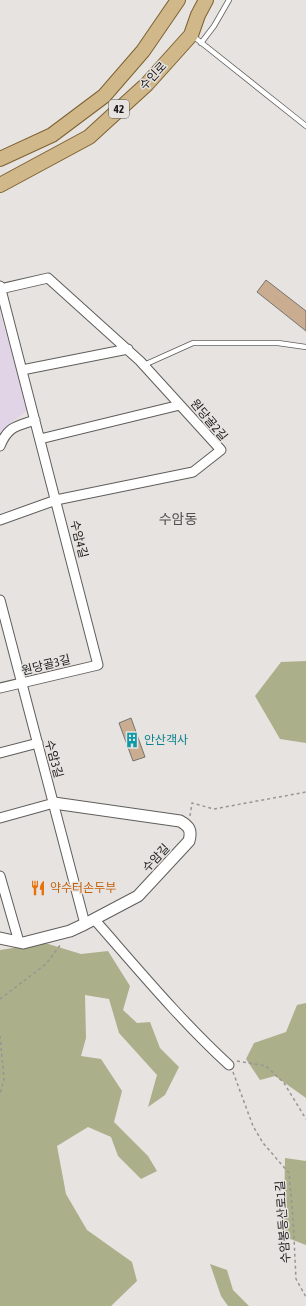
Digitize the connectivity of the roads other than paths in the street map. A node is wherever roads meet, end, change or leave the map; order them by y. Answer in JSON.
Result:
{"nodes":[{"id":1,"x":178,"y":0,"type":"edge"},
{"id":2,"x":206,"y":0,"type":"edge"},
{"id":3,"x":229,"y":0,"type":"edge"},
{"id":4,"x":196,"y":39,"type":"junction"},
{"id":5,"x":306,"y":126,"type":"edge"},
{"id":6,"x":0,"y":159,"type":"edge"},
{"id":7,"x":0,"y":185,"type":"edge"},
{"id":8,"x":0,"y":288,"type":"edge"},
{"id":9,"x":306,"y":347,"type":"edge"},
{"id":10,"x":128,"y":349,"type":"junction"},
{"id":11,"x":144,"y":365,"type":"junction"},
{"id":12,"x":22,"y":370,"type":"junction"},
{"id":13,"x":180,"y":405,"type":"junction"},
{"id":14,"x":35,"y":420,"type":"junction"},
{"id":15,"x":40,"y":439,"type":"junction"},
{"id":16,"x":0,"y":446,"type":"edge"},
{"id":17,"x":56,"y":500,"type":"junction"},
{"id":18,"x":0,"y":520,"type":"edge"},
{"id":19,"x":0,"y":600,"type":"edge"},
{"id":20,"x":98,"y":665,"type":"joint"},
{"id":21,"x":22,"y":683,"type":"junction"},
{"id":22,"x":0,"y":688,"type":"edge"},
{"id":23,"x":38,"y":743,"type":"junction"},
{"id":24,"x":0,"y":753,"type":"edge"},
{"id":25,"x":54,"y":803,"type":"junction"},
{"id":26,"x":0,"y":818,"type":"edge"},
{"id":27,"x":0,"y":876,"type":"edge"},
{"id":28,"x":90,"y":921,"type":"junction"},
{"id":29,"x":0,"y":938,"type":"edge"},
{"id":30,"x":19,"y":942,"type":"junction"},
{"id":31,"x":226,"y":1062,"type":"road end"}],
"edges":[{"from":1,"to":6,"type":"main road","name":"수인로","number":"42"},
{"from":2,"to":4,"type":"main road","name":"수인로","number":"42"},
{"from":3,"to":4,"type":"lane"},
{"from":4,"to":5,"type":"lane"},
{"from":4,"to":7,"type":"main road","name":"수인로","number":"42"},
{"from":8,"to":10,"type":"street","name":"원당골2길"},
{"from":8,"to":12,"type":"street","name":"수암4길"},
{"from":9,"to":11,"type":"lane"},
{"from":10,"to":11,"type":"street","name":"원당골2길"},
{"from":10,"to":12,"type":"street"},
{"from":11,"to":13,"type":"street","name":"원당골2길"},
{"from":12,"to":14,"type":"street","name":"수암4길"},
{"from":13,"to":15,"type":"street"},
{"from":13,"to":17,"type":"street","name":"원당골2길"},
{"from":14,"to":15,"type":"street","name":"수암4길"},
{"from":14,"to":16,"type":"street"},
{"from":15,"to":17,"type":"street","name":"수암4길"},
{"from":17,"to":18,"type":"street","name":"원당골2길"},
{"from":17,"to":20,"type":"street","name":"수암4길"},
{"from":19,"to":21,"type":"street","name":"수암3길"},
{"from":20,"to":21,"type":"street","name":"원당골3길"},
{"from":21,"to":22,"type":"street","name":"원당골3길"},
{"from":21,"to":23,"type":"street","name":"수암3길"},
{"from":23,"to":24,"type":"street"},
{"from":23,"to":25,"type":"street","name":"수암3길"},
{"from":25,"to":26,"type":"street"},
{"from":25,"to":28,"type":"street","name":"수암3길"},
{"from":25,"to":28,"type":"street","name":"수암길"},
{"from":27,"to":30,"type":"street"},
{"from":28,"to":30,"type":"street","name":"수암길"},
{"from":28,"to":31,"type":"street"},
{"from":29,"to":30,"type":"street","name":"수암길"}]}
